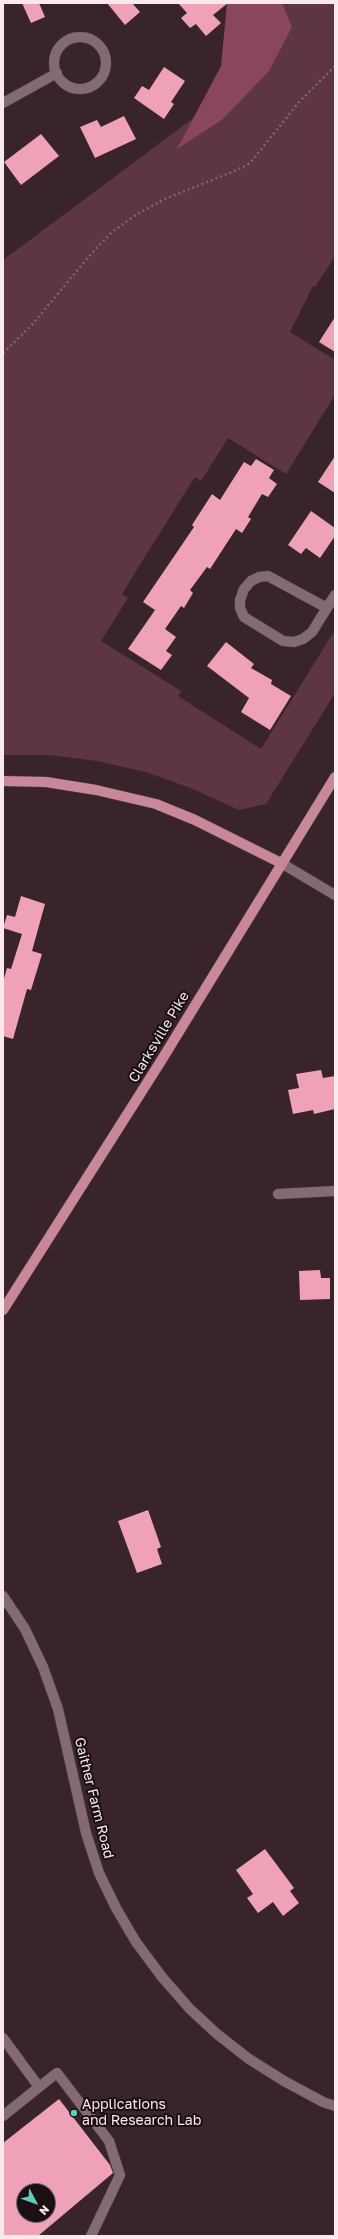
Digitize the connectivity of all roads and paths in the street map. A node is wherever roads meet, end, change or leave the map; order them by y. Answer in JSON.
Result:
{"nodes":[{"id":1,"x":335,"y":66,"type":"edge"},
{"id":2,"x":57,"y":74,"type":"junction"},
{"id":3,"x":3,"y":103,"type":"edge"},
{"id":4,"x":3,"y":353,"type":"edge"},
{"id":5,"x":335,"y":595,"type":"edge"},
{"id":6,"x":327,"y":608,"type":"junction"},
{"id":7,"x":335,"y":777,"type":"edge"},
{"id":8,"x":3,"y":782,"type":"edge"},
{"id":9,"x":281,"y":863,"type":"junction"},
{"id":10,"x":335,"y":895,"type":"edge"},
{"id":11,"x":335,"y":1191,"type":"edge"},
{"id":12,"x":278,"y":1194,"type":"dead end"},
{"id":13,"x":3,"y":1310,"type":"edge"},
{"id":14,"x":3,"y":1596,"type":"edge"},
{"id":15,"x":3,"y":2038,"type":"edge"},
{"id":16,"x":39,"y":2087,"type":"junction"},
{"id":17,"x":335,"y":2106,"type":"edge"},
{"id":18,"x":3,"y":2116,"type":"edge"},
{"id":19,"x":91,"y":2236,"type":"edge"}],
"edges":[{"from":1,"to":4,"type":"path"},
{"from":2,"to":2,"type":"street"},
{"from":2,"to":3,"type":"street"},
{"from":5,"to":6,"type":"street"},
{"from":6,"to":6,"type":"street"},
{"from":7,"to":9,"type":"main road","name":"Clarksville Pike"},
{"from":8,"to":9,"type":"main road"},
{"from":9,"to":10,"type":"street"},
{"from":9,"to":13,"type":"main road","name":"Clarksville Pike"},
{"from":11,"to":12,"type":"street"},
{"from":14,"to":17,"type":"street","name":"Gaither Farm Road"},
{"from":15,"to":16,"type":"street"},
{"from":16,"to":18,"type":"street"},
{"from":16,"to":19,"type":"street"}]}
